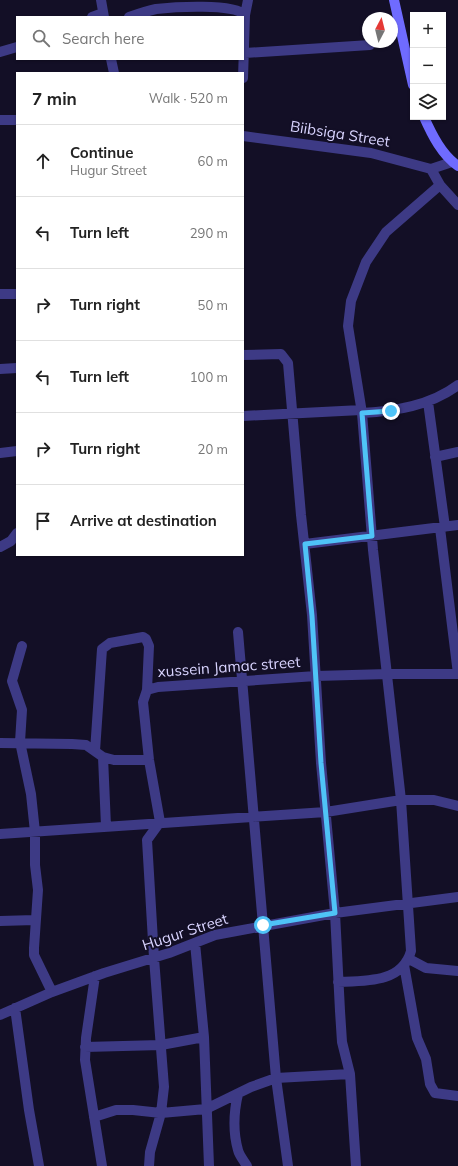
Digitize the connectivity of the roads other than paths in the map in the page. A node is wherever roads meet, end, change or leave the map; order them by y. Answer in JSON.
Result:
{"nodes":[{"id":1,"x":101,"y":0,"type":"edge"},
{"id":2,"x":248,"y":0,"type":"edge"},
{"id":3,"x":394,"y":0,"type":"edge"},
{"id":4,"x":177,"y":4,"type":"edge"},
{"id":5,"x":103,"y":15,"type":"edge"},
{"id":6,"x":132,"y":16,"type":"edge"},
{"id":7,"x":245,"y":16,"type":"junction"},
{"id":8,"x":362,"y":46,"type":"edge"},
{"id":9,"x":16,"y":47,"type":"edge"},
{"id":10,"x":0,"y":52,"type":"edge"},
{"id":11,"x":245,"y":53,"type":"junction"},
{"id":12,"x":111,"y":60,"type":"edge"},
{"id":13,"x":114,"y":72,"type":"edge"},
{"id":14,"x":243,"y":72,"type":"edge"},
{"id":15,"x":413,"y":84,"type":"edge"},
{"id":16,"x":0,"y":120,"type":"edge"},
{"id":17,"x":16,"y":120,"type":"edge"},
{"id":18,"x":425,"y":120,"type":"edge"},
{"id":19,"x":244,"y":136,"type":"edge"},
{"id":20,"x":455,"y":164,"type":"edge"},
{"id":21,"x":431,"y":169,"type":"junction"},
{"id":22,"x":440,"y":185,"type":"junction"},
{"id":23,"x":458,"y":205,"type":"edge"},
{"id":24,"x":0,"y":294,"type":"edge"},
{"id":25,"x":16,"y":294,"type":"edge"},
{"id":26,"x":244,"y":355,"type":"edge"},
{"id":27,"x":16,"y":368,"type":"edge"},
{"id":28,"x":0,"y":369,"type":"edge"},
{"id":29,"x":458,"y":385,"type":"edge"},
{"id":30,"x":428,"y":402,"type":"junction"},
{"id":31,"x":361,"y":412,"type":"junction"},
{"id":32,"x":292,"y":414,"type":"junction"},
{"id":33,"x":244,"y":416,"type":"edge"},
{"id":34,"x":16,"y":451,"type":"edge"},
{"id":35,"x":458,"y":452,"type":"edge"},
{"id":36,"x":0,"y":453,"type":"edge"},
{"id":37,"x":435,"y":457,"type":"junction"},
{"id":38,"x":458,"y":525,"type":"edge"},
{"id":39,"x":443,"y":527,"type":"junction"},
{"id":40,"x":16,"y":535,"type":"edge"},
{"id":41,"x":372,"y":536,"type":"junction"},
{"id":42,"x":305,"y":544,"type":"junction"},
{"id":43,"x":0,"y":547,"type":"edge"},
{"id":44,"x":238,"y":632,"type":"dead end"},
{"id":45,"x":22,"y":646,"type":"dead end"},
{"id":46,"x":388,"y":674,"type":"junction"},
{"id":47,"x":458,"y":674,"type":"edge"},
{"id":48,"x":316,"y":676,"type":"junction"},
{"id":49,"x":242,"y":682,"type":"junction"},
{"id":50,"x":147,"y":690,"type":"junction"},
{"id":51,"x":20,"y":742,"type":"junction"},
{"id":52,"x":0,"y":743,"type":"edge"},
{"id":53,"x":99,"y":754,"type":"junction"},
{"id":54,"x":149,"y":760,"type":"junction"},
{"id":55,"x":401,"y":800,"type":"junction"},
{"id":56,"x":458,"y":806,"type":"edge"},
{"id":57,"x":326,"y":812,"type":"junction"},
{"id":58,"x":253,"y":817,"type":"junction"},
{"id":59,"x":160,"y":822,"type":"junction"},
{"id":60,"x":106,"y":826,"type":"junction"},
{"id":61,"x":35,"y":832,"type":"junction"},
{"id":62,"x":0,"y":834,"type":"edge"},
{"id":63,"x":458,"y":897,"type":"edge"},
{"id":64,"x":409,"y":903,"type":"junction"},
{"id":65,"x":335,"y":913,"type":"junction"},
{"id":66,"x":36,"y":920,"type":"junction"},
{"id":67,"x":0,"y":921,"type":"edge"},
{"id":68,"x":263,"y":925,"type":"junction"},
{"id":69,"x":194,"y":944,"type":"junction"},
{"id":70,"x":154,"y":958,"type":"junction"},
{"id":71,"x":406,"y":962,"type":"junction"},
{"id":72,"x":458,"y":971,"type":"edge"},
{"id":73,"x":95,"y":976,"type":"junction"},
{"id":74,"x":338,"y":982,"type":"junction"},
{"id":75,"x":52,"y":992,"type":"junction"},
{"id":76,"x":15,"y":1008,"type":"junction"},
{"id":77,"x":0,"y":1015,"type":"edge"},
{"id":78,"x":204,"y":1037,"type":"junction"},
{"id":79,"x":161,"y":1045,"type":"junction"},
{"id":80,"x":86,"y":1047,"type":"junction"},
{"id":81,"x":350,"y":1074,"type":"junction"},
{"id":82,"x":276,"y":1078,"type":"junction"},
{"id":83,"x":238,"y":1094,"type":"junction"},
{"id":84,"x":458,"y":1096,"type":"edge"},
{"id":85,"x":206,"y":1109,"type":"junction"},
{"id":86,"x":161,"y":1113,"type":"junction"},
{"id":87,"x":94,"y":1117,"type":"junction"},
{"id":88,"x":39,"y":1166,"type":"edge"},
{"id":89,"x":102,"y":1166,"type":"edge"},
{"id":90,"x":149,"y":1166,"type":"edge"},
{"id":91,"x":209,"y":1166,"type":"edge"},
{"id":92,"x":247,"y":1166,"type":"edge"},
{"id":93,"x":288,"y":1166,"type":"edge"},
{"id":94,"x":356,"y":1166,"type":"edge"}],
"edges":[{"from":1,"to":5,"type":"street"},
{"from":2,"to":7,"type":"street"},
{"from":3,"to":15,"type":"main road"},
{"from":4,"to":6,"type":"street"},
{"from":4,"to":7,"type":"street"},
{"from":7,"to":11,"type":"street"},
{"from":8,"to":11,"type":"street"},
{"from":9,"to":10,"type":"street"},
{"from":11,"to":14,"type":"street"},
{"from":12,"to":13,"type":"street"},
{"from":16,"to":17,"type":"street"},
{"from":18,"to":20,"type":"main road"},
{"from":19,"to":21,"type":"street","name":"Biibsiga Street"},
{"from":20,"to":21,"type":"street"},
{"from":21,"to":22,"type":"street"},
{"from":22,"to":23,"type":"street"},
{"from":22,"to":31,"type":"street"},
{"from":24,"to":25,"type":"street"},
{"from":26,"to":32,"type":"street"},
{"from":27,"to":28,"type":"street"},
{"from":29,"to":30,"type":"street"},
{"from":30,"to":31,"type":"street"},
{"from":30,"to":37,"type":"street"},
{"from":31,"to":32,"type":"street"},
{"from":31,"to":41,"type":"street"},
{"from":32,"to":33,"type":"street"},
{"from":32,"to":42,"type":"street"},
{"from":34,"to":36,"type":"street"},
{"from":35,"to":37,"type":"street"},
{"from":37,"to":39,"type":"street"},
{"from":38,"to":39,"type":"street"},
{"from":39,"to":41,"type":"street"},
{"from":39,"to":47,"type":"street"},
{"from":40,"to":43,"type":"street"},
{"from":41,"to":42,"type":"street"},
{"from":41,"to":46,"type":"street"},
{"from":42,"to":48,"type":"street"},
{"from":44,"to":49,"type":"street"},
{"from":45,"to":51,"type":"street"},
{"from":46,"to":47,"type":"street","name":"xussein Jamac street"},
{"from":46,"to":48,"type":"street","name":"xussein Jamac street"},
{"from":46,"to":55,"type":"street"},
{"from":48,"to":49,"type":"street","name":"xussein Jamac street"},
{"from":48,"to":57,"type":"street"},
{"from":49,"to":50,"type":"street","name":"xussein Jamac street"},
{"from":49,"to":58,"type":"street"},
{"from":50,"to":53,"type":"street"},
{"from":50,"to":54,"type":"street"},
{"from":51,"to":52,"type":"street"},
{"from":51,"to":53,"type":"street"},
{"from":51,"to":61,"type":"street"},
{"from":53,"to":54,"type":"street"},
{"from":53,"to":60,"type":"street"},
{"from":54,"to":59,"type":"street"},
{"from":55,"to":56,"type":"street"},
{"from":55,"to":57,"type":"street"},
{"from":55,"to":64,"type":"street"},
{"from":57,"to":58,"type":"street"},
{"from":57,"to":65,"type":"street"},
{"from":58,"to":59,"type":"street"},
{"from":58,"to":68,"type":"street"},
{"from":59,"to":60,"type":"street"},
{"from":59,"to":70,"type":"street"},
{"from":60,"to":61,"type":"street"},
{"from":61,"to":62,"type":"street"},
{"from":61,"to":66,"type":"street"},
{"from":63,"to":64,"type":"street","name":"Hugur Street"},
{"from":64,"to":65,"type":"street","name":"Hugur Street"},
{"from":64,"to":71,"type":"street"},
{"from":65,"to":68,"type":"street","name":"Hugur Street"},
{"from":65,"to":74,"type":"street"},
{"from":66,"to":67,"type":"street"},
{"from":66,"to":75,"type":"street"},
{"from":68,"to":69,"type":"street","name":"Hugur Street"},
{"from":68,"to":82,"type":"street"},
{"from":69,"to":70,"type":"street","name":"Hugur Street"},
{"from":69,"to":78,"type":"street"},
{"from":70,"to":73,"type":"street","name":"Hugur Street"},
{"from":70,"to":79,"type":"street"},
{"from":71,"to":72,"type":"street"},
{"from":71,"to":74,"type":"street"},
{"from":71,"to":84,"type":"street"},
{"from":73,"to":75,"type":"street","name":"Hugur Street"},
{"from":73,"to":80,"type":"street"},
{"from":74,"to":81,"type":"street"},
{"from":75,"to":76,"type":"street","name":"Hugur Street"},
{"from":76,"to":77,"type":"street","name":"Hugur Street"},
{"from":76,"to":88,"type":"street"},
{"from":78,"to":79,"type":"street"},
{"from":78,"to":85,"type":"street"},
{"from":79,"to":80,"type":"street"},
{"from":79,"to":86,"type":"street"},
{"from":80,"to":87,"type":"street"},
{"from":81,"to":82,"type":"street"},
{"from":81,"to":94,"type":"street"},
{"from":82,"to":83,"type":"street"},
{"from":82,"to":93,"type":"street"},
{"from":83,"to":85,"type":"street"},
{"from":83,"to":92,"type":"street"},
{"from":85,"to":86,"type":"street"},
{"from":85,"to":91,"type":"street"},
{"from":86,"to":87,"type":"street"},
{"from":86,"to":90,"type":"street"},
{"from":87,"to":89,"type":"street"}]}
